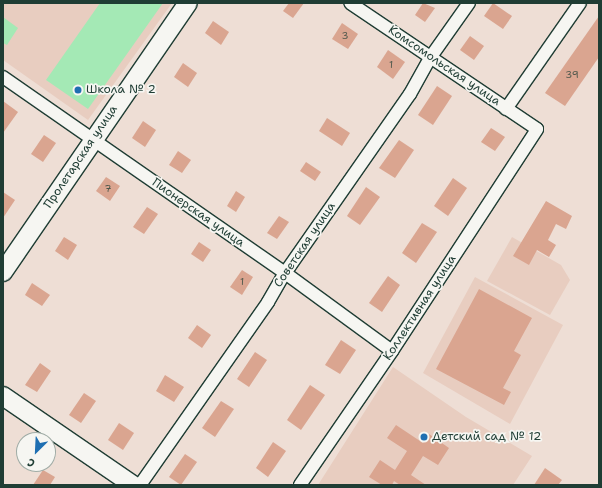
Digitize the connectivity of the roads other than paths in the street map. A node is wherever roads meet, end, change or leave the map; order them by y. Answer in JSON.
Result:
{"nodes":[{"id":1,"x":188,"y":3,"type":"edge"},
{"id":2,"x":350,"y":3,"type":"edge"},
{"id":3,"x":469,"y":3,"type":"edge"},
{"id":4,"x":580,"y":3,"type":"edge"},
{"id":5,"x":430,"y":58,"type":"junction"},
{"id":6,"x":3,"y":77,"type":"edge"},
{"id":7,"x":506,"y":109,"type":"junction"},
{"id":8,"x":537,"y":129,"type":"joint"},
{"id":9,"x":93,"y":139,"type":"junction"},
{"id":10,"x":3,"y":272,"type":"edge"},
{"id":11,"x":285,"y":273,"type":"junction"},
{"id":12,"x":392,"y":351,"type":"junction"},
{"id":13,"x":3,"y":396,"type":"edge"},
{"id":14,"x":133,"y":485,"type":"edge"},
{"id":15,"x":140,"y":485,"type":"edge"},
{"id":16,"x":300,"y":485,"type":"edge"}],
"edges":[{"from":1,"to":9,"type":"street","name":"Пролетарская улица"},
{"from":2,"to":5,"type":"street","name":"Комсомольская улица"},
{"from":3,"to":5,"type":"street","name":"Советская улица"},
{"from":4,"to":7,"type":"street"},
{"from":5,"to":7,"type":"street","name":"Комсомольская улица"},
{"from":5,"to":11,"type":"street","name":"Советская улица"},
{"from":6,"to":9,"type":"street","name":"Пионерская улица"},
{"from":7,"to":8,"type":"street","name":"Комсомольская улица"},
{"from":8,"to":12,"type":"street","name":"Коллективная улица"},
{"from":9,"to":10,"type":"street","name":"Пролетарская улица"},
{"from":9,"to":11,"type":"street","name":"Пионерская улица"},
{"from":11,"to":12,"type":"street","name":"Пионерская улица"},
{"from":11,"to":15,"type":"street","name":"Советская улица"},
{"from":12,"to":16,"type":"street","name":"Коллективная улица"},
{"from":13,"to":14,"type":"street"}]}
